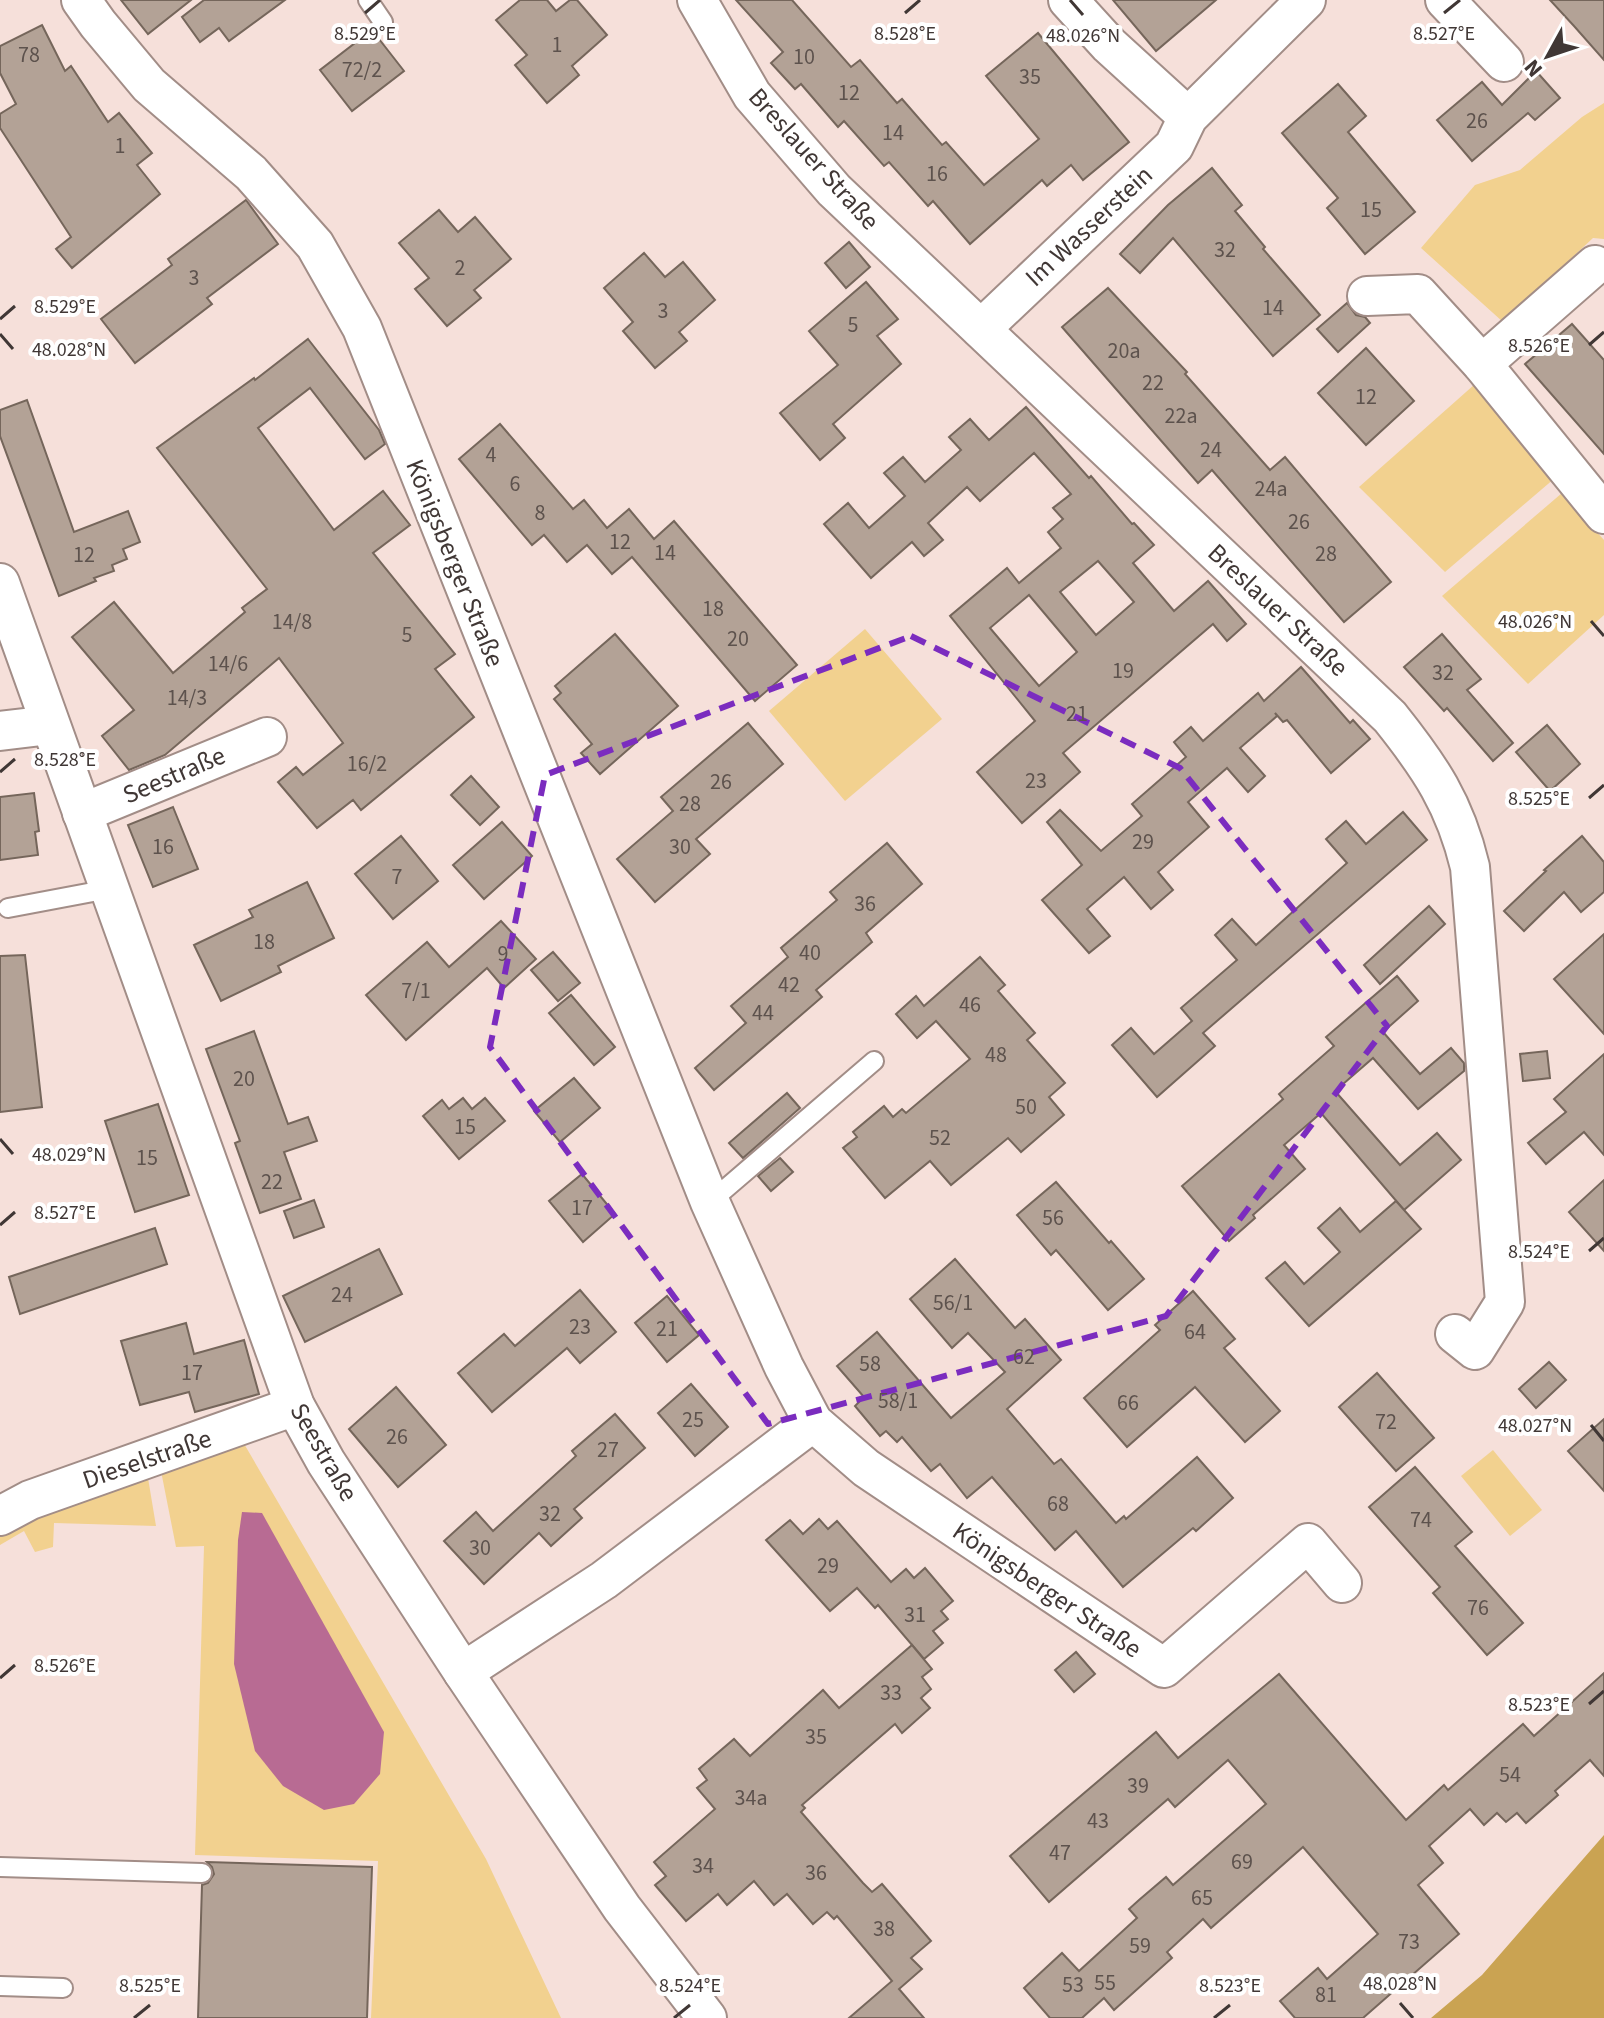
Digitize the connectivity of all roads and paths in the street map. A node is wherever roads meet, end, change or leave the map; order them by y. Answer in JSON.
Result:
{"nodes":[{"id":1,"x":81,"y":0,"type":"edge"},
{"id":2,"x":368,"y":0,"type":"edge"},
{"id":3,"x":697,"y":0,"type":"edge"},
{"id":4,"x":1068,"y":0,"type":"edge"},
{"id":5,"x":1306,"y":0,"type":"edge"},
{"id":6,"x":1445,"y":0,"type":"edge"},
{"id":7,"x":383,"y":22,"type":"dead end"},
{"id":8,"x":1504,"y":62,"type":"dead end"},
{"id":9,"x":1188,"y":117,"type":"junction"},
{"id":10,"x":1595,"y":265,"type":"dead end"},
{"id":11,"x":1367,"y":296,"type":"dead end"},
{"id":12,"x":981,"y":329,"type":"junction"},
{"id":13,"x":1482,"y":364,"type":"junction"},
{"id":14,"x":1604,"y":514,"type":"edge"},
{"id":15,"x":0,"y":583,"type":"edge"},
{"id":16,"x":50,"y":725,"type":"junction"},
{"id":17,"x":0,"y":731,"type":"edge"},
{"id":18,"x":267,"y":737,"type":"dead end"},
{"id":19,"x":82,"y":813,"type":"junction"},
{"id":20,"x":109,"y":889,"type":"junction"},
{"id":21,"x":8,"y":908,"type":"dead end"},
{"id":22,"x":874,"y":1061,"type":"dead end"},
{"id":23,"x":710,"y":1202,"type":"junction"},
{"id":24,"x":1455,"y":1334,"type":"dead end"},
{"id":25,"x":295,"y":1406,"type":"junction"},
{"id":26,"x":813,"y":1422,"type":"junction"},
{"id":27,"x":0,"y":1516,"type":"edge"},
{"id":28,"x":1342,"y":1583,"type":"dead end"},
{"id":29,"x":463,"y":1672,"type":"junction"},
{"id":30,"x":0,"y":1867,"type":"edge"},
{"id":31,"x":202,"y":1873,"type":"dead end"},
{"id":32,"x":0,"y":1986,"type":"edge"},
{"id":33,"x":63,"y":1988,"type":"dead end"},
{"id":34,"x":707,"y":2018,"type":"edge"}],
"edges":[{"from":1,"to":23,"type":"street","name":"Königsberger Straße"},
{"from":2,"to":7,"type":"lane"},
{"from":3,"to":12,"type":"street","name":"Breslauer Straße"},
{"from":4,"to":9,"type":"street"},
{"from":5,"to":9,"type":"street","name":"Im Wasserstein"},
{"from":6,"to":8,"type":"street"},
{"from":9,"to":12,"type":"street","name":"Im Wasserstein"},
{"from":10,"to":13,"type":"street"},
{"from":11,"to":13,"type":"street"},
{"from":12,"to":24,"type":"street","name":"Breslauer Straße"},
{"from":13,"to":14,"type":"street"},
{"from":15,"to":16,"type":"street","name":"Seestraße"},
{"from":16,"to":17,"type":"street"},
{"from":16,"to":19,"type":"street","name":"Seestraße"},
{"from":18,"to":19,"type":"street","name":"Seestraße"},
{"from":19,"to":20,"type":"street","name":"Seestraße"},
{"from":20,"to":21,"type":"lane"},
{"from":20,"to":25,"type":"street","name":"Seestraße"},
{"from":22,"to":23,"type":"lane"},
{"from":23,"to":26,"type":"street","name":"Königsberger Straße"},
{"from":25,"to":27,"type":"street","name":"Dieselstraße"},
{"from":25,"to":29,"type":"street","name":"Seestraße"},
{"from":26,"to":28,"type":"street","name":"Königsberger Straße"},
{"from":26,"to":29,"type":"street"},
{"from":29,"to":34,"type":"street","name":"Seestraße"},
{"from":30,"to":31,"type":"lane"},
{"from":32,"to":33,"type":"lane"}]}
